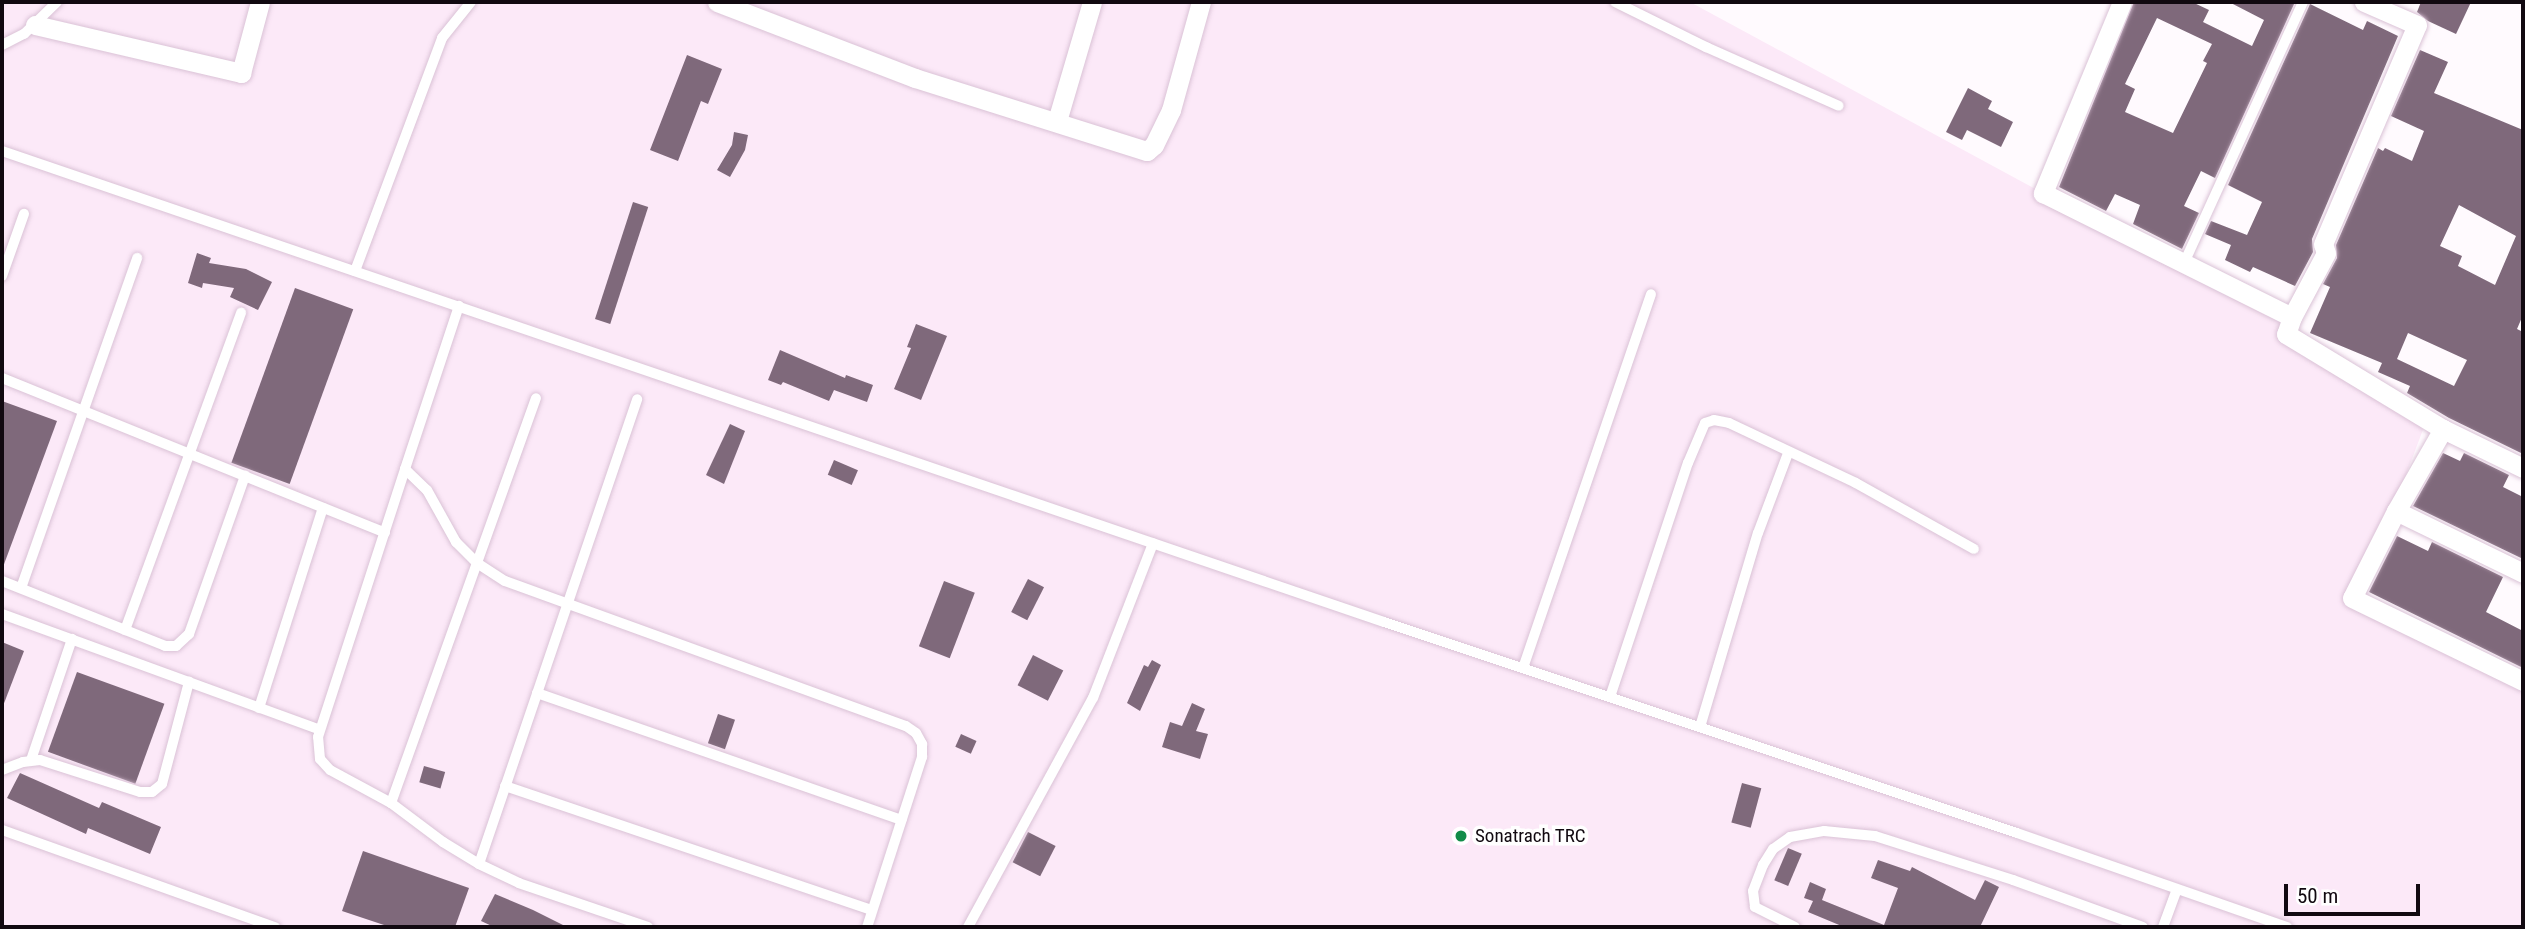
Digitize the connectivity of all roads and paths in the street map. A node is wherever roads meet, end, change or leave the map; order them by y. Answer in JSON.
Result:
{"nodes":[{"id":1,"x":57,"y":2,"type":"edge"},
{"id":2,"x":260,"y":2,"type":"edge"},
{"id":3,"x":471,"y":2,"type":"edge"},
{"id":4,"x":718,"y":2,"type":"edge"},
{"id":5,"x":1092,"y":2,"type":"edge"},
{"id":6,"x":1201,"y":2,"type":"edge"},
{"id":7,"x":1615,"y":2,"type":"edge"},
{"id":8,"x":2122,"y":2,"type":"edge"},
{"id":9,"x":2303,"y":2,"type":"edge"},
{"id":10,"x":2364,"y":2,"type":"edge"},
{"id":11,"x":35,"y":25,"type":"junction"},
{"id":12,"x":2,"y":45,"type":"edge"},
{"id":13,"x":1839,"y":106,"type":"dead end"},
{"id":14,"x":1057,"y":121,"type":"junction"},
{"id":15,"x":2,"y":151,"type":"edge"},
{"id":16,"x":24,"y":214,"type":"dead end"},
{"id":17,"x":137,"y":258,"type":"dead end"},
{"id":18,"x":2185,"y":261,"type":"junction"},
{"id":19,"x":355,"y":271,"type":"junction"},
{"id":20,"x":2,"y":276,"type":"edge"},
{"id":21,"x":1651,"y":294,"type":"dead end"},
{"id":22,"x":459,"y":306,"type":"junction"},
{"id":23,"x":241,"y":313,"type":"dead end"},
{"id":24,"x":2292,"y":317,"type":"junction"},
{"id":25,"x":2,"y":378,"type":"edge"},
{"id":26,"x":536,"y":398,"type":"dead end"},
{"id":27,"x":637,"y":400,"type":"dead end"},
{"id":28,"x":83,"y":411,"type":"junction"},
{"id":29,"x":2443,"y":429,"type":"junction"},
{"id":30,"x":1787,"y":453,"type":"junction"},
{"id":31,"x":190,"y":454,"type":"junction"},
{"id":32,"x":2523,"y":468,"type":"edge"},
{"id":33,"x":405,"y":469,"type":"junction"},
{"id":34,"x":245,"y":476,"type":"junction"},
{"id":35,"x":323,"y":508,"type":"junction"},
{"id":36,"x":2396,"y":511,"type":"junction"},
{"id":37,"x":385,"y":533,"type":"junction"},
{"id":38,"x":1153,"y":543,"type":"junction"},
{"id":39,"x":1974,"y":549,"type":"dead end"},
{"id":40,"x":477,"y":563,"type":"junction"},
{"id":41,"x":2523,"y":573,"type":"edge"},
{"id":42,"x":2,"y":581,"type":"edge"},
{"id":43,"x":21,"y":588,"type":"junction"},
{"id":44,"x":567,"y":605,"type":"junction"},
{"id":45,"x":2,"y":614,"type":"edge"},
{"id":46,"x":125,"y":630,"type":"junction"},
{"id":47,"x":72,"y":639,"type":"junction"},
{"id":48,"x":1523,"y":668,"type":"junction"},
{"id":49,"x":2523,"y":681,"type":"edge"},
{"id":50,"x":189,"y":682,"type":"junction"},
{"id":51,"x":537,"y":693,"type":"junction"},
{"id":52,"x":1610,"y":697,"type":"junction"},
{"id":53,"x":259,"y":708,"type":"junction"},
{"id":54,"x":1699,"y":727,"type":"junction"},
{"id":55,"x":320,"y":730,"type":"junction"},
{"id":56,"x":31,"y":760,"type":"junction"},
{"id":57,"x":2,"y":771,"type":"edge"},
{"id":58,"x":505,"y":786,"type":"junction"},
{"id":59,"x":391,"y":803,"type":"junction"},
{"id":60,"x":902,"y":820,"type":"junction"},
{"id":61,"x":2,"y":830,"type":"edge"},
{"id":62,"x":479,"y":864,"type":"junction"},
{"id":63,"x":2176,"y":889,"type":"junction"},
{"id":64,"x":872,"y":911,"type":"junction"},
{"id":65,"x":275,"y":927,"type":"edge"},
{"id":66,"x":648,"y":927,"type":"edge"},
{"id":67,"x":867,"y":927,"type":"edge"},
{"id":68,"x":968,"y":927,"type":"edge"},
{"id":69,"x":1795,"y":927,"type":"edge"},
{"id":70,"x":2143,"y":927,"type":"edge"},
{"id":71,"x":2164,"y":927,"type":"edge"},
{"id":72,"x":2287,"y":927,"type":"edge"}],
"edges":[{"from":1,"to":11,"type":"lane"},
{"from":2,"to":11,"type":"street"},
{"from":3,"to":19,"type":"lane"},
{"from":4,"to":14,"type":"street"},
{"from":5,"to":14,"type":"street"},
{"from":6,"to":14,"type":"street"},
{"from":7,"to":13,"type":"lane"},
{"from":8,"to":18,"type":"street"},
{"from":9,"to":18,"type":"lane"},
{"from":10,"to":24,"type":"street"},
{"from":11,"to":12,"type":"lane"},
{"from":15,"to":19,"type":"lane"},
{"from":16,"to":20,"type":"lane"},
{"from":17,"to":28,"type":"lane"},
{"from":18,"to":24,"type":"street"},
{"from":19,"to":22,"type":"lane"},
{"from":21,"to":48,"type":"lane"},
{"from":22,"to":33,"type":"lane"},
{"from":22,"to":38,"type":"lane"},
{"from":23,"to":31,"type":"lane"},
{"from":24,"to":29,"type":"street"},
{"from":25,"to":28,"type":"lane"},
{"from":26,"to":40,"type":"lane"},
{"from":27,"to":44,"type":"lane"},
{"from":28,"to":31,"type":"lane"},
{"from":28,"to":43,"type":"lane"},
{"from":29,"to":32,"type":"street"},
{"from":29,"to":36,"type":"street"},
{"from":30,"to":39,"type":"lane"},
{"from":30,"to":52,"type":"lane"},
{"from":30,"to":54,"type":"lane"},
{"from":31,"to":34,"type":"lane"},
{"from":31,"to":46,"type":"lane"},
{"from":33,"to":37,"type":"lane"},
{"from":33,"to":40,"type":"lane"},
{"from":34,"to":35,"type":"lane"},
{"from":34,"to":46,"type":"lane"},
{"from":35,"to":37,"type":"lane"},
{"from":35,"to":53,"type":"lane"},
{"from":36,"to":41,"type":"street"},
{"from":36,"to":49,"type":"street"},
{"from":37,"to":55,"type":"lane"},
{"from":38,"to":48,"type":"lane"},
{"from":38,"to":68,"type":"lane"},
{"from":40,"to":44,"type":"lane"},
{"from":40,"to":59,"type":"lane"},
{"from":42,"to":43,"type":"lane"},
{"from":43,"to":46,"type":"lane"},
{"from":44,"to":51,"type":"lane"},
{"from":44,"to":60,"type":"lane"},
{"from":45,"to":47,"type":"lane"},
{"from":47,"to":50,"type":"lane"},
{"from":47,"to":56,"type":"lane"},
{"from":48,"to":52,"type":"lane"},
{"from":50,"to":53,"type":"lane"},
{"from":50,"to":56,"type":"lane"},
{"from":51,"to":58,"type":"lane"},
{"from":51,"to":60,"type":"lane"},
{"from":52,"to":54,"type":"lane"},
{"from":53,"to":55,"type":"lane"},
{"from":54,"to":63,"type":"lane"},
{"from":55,"to":59,"type":"lane"},
{"from":56,"to":57,"type":"lane"},
{"from":58,"to":62,"type":"lane"},
{"from":58,"to":64,"type":"lane"},
{"from":59,"to":62,"type":"lane"},
{"from":60,"to":64,"type":"lane"},
{"from":61,"to":65,"type":"lane"},
{"from":62,"to":66,"type":"lane"},
{"from":63,"to":71,"type":"lane"},
{"from":63,"to":72,"type":"lane"},
{"from":64,"to":67,"type":"lane"},
{"from":69,"to":70,"type":"lane"}]}
